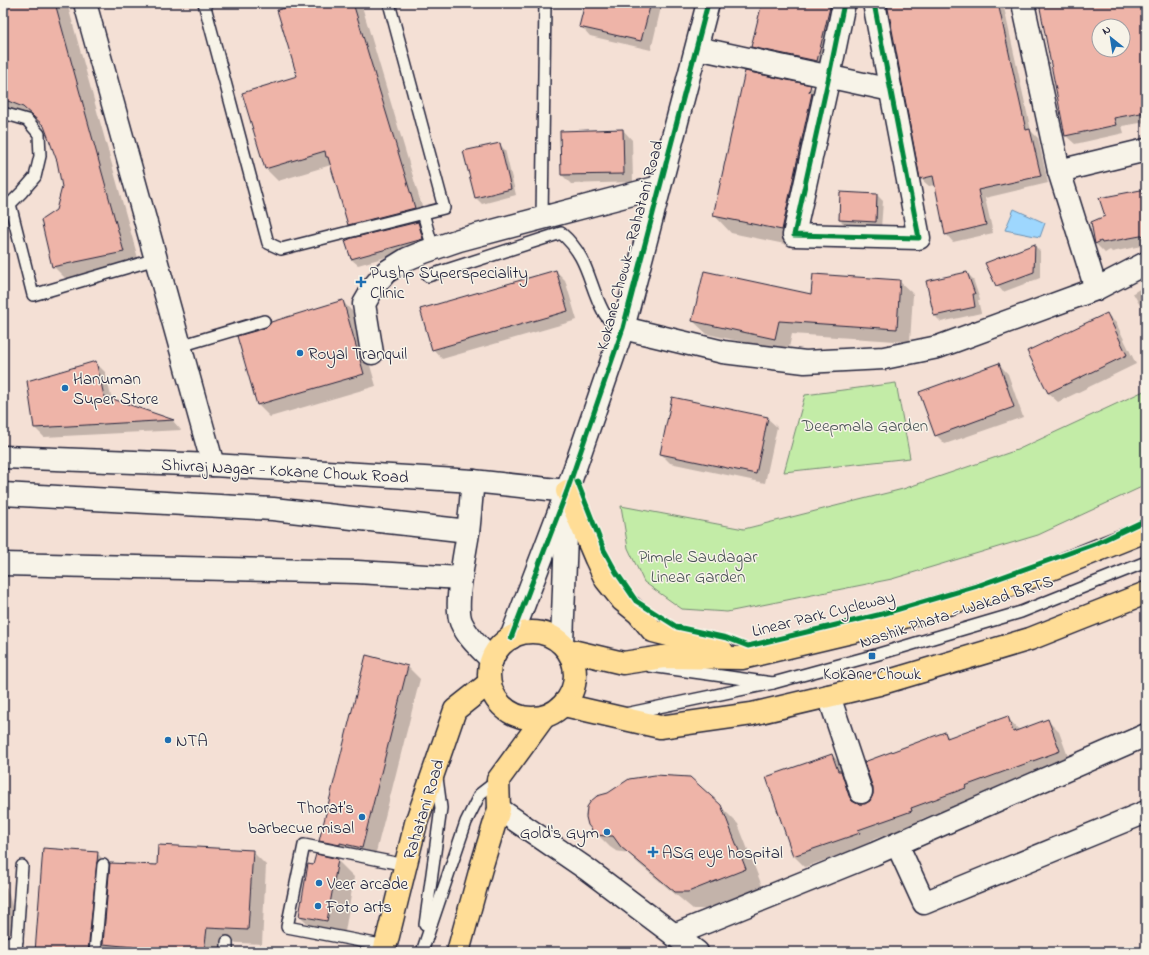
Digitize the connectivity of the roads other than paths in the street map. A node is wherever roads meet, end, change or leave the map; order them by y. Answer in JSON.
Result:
{"nodes":[{"id":1,"x":85,"y":3,"type":"edge"},
{"id":2,"x":204,"y":3,"type":"edge"},
{"id":3,"x":389,"y":3,"type":"edge"},
{"id":4,"x":544,"y":3,"type":"edge"},
{"id":5,"x":708,"y":3,"type":"edge"},
{"id":6,"x":844,"y":3,"type":"edge"},
{"id":7,"x":874,"y":3,"type":"edge"},
{"id":8,"x":1023,"y":3,"type":"edge"},
{"id":9,"x":697,"y":48,"type":"junction"},
{"id":10,"x":829,"y":76,"type":"junction"},
{"id":11,"x":891,"y":90,"type":"junction"},
{"id":12,"x":3,"y":113,"type":"edge"},
{"id":13,"x":1146,"y":150,"type":"edge"},
{"id":14,"x":1059,"y":172,"type":"junction"},
{"id":15,"x":659,"y":187,"type":"junction"},
{"id":16,"x":423,"y":213,"type":"junction"},
{"id":17,"x":542,"y":218,"type":"junction"},
{"id":18,"x":433,"y":249,"type":"junction"},
{"id":19,"x":156,"y":259,"type":"junction"},
{"id":20,"x":1146,"y":264,"type":"edge"},
{"id":21,"x":428,"y":276,"type":"dead end"},
{"id":22,"x":1096,"y":288,"type":"junction"},
{"id":23,"x":264,"y":322,"type":"dead end"},
{"id":24,"x":622,"y":330,"type":"junction"},
{"id":25,"x":180,"y":346,"type":"junction"},
{"id":26,"x":372,"y":353,"type":"dead end"},
{"id":27,"x":3,"y":457,"type":"edge"},
{"id":28,"x":213,"y":465,"type":"junction"},
{"id":29,"x":473,"y":481,"type":"junction"},
{"id":30,"x":567,"y":491,"type":"junction"},
{"id":31,"x":3,"y":494,"type":"edge"},
{"id":32,"x":468,"y":531,"type":"junction"},
{"id":33,"x":1146,"y":531,"type":"edge"},
{"id":34,"x":1146,"y":562,"type":"edge"},
{"id":35,"x":3,"y":564,"type":"edge"},
{"id":36,"x":461,"y":578,"type":"junction"},
{"id":37,"x":1146,"y":593,"type":"edge"},
{"id":38,"x":510,"y":638,"type":"junction"},
{"id":39,"x":565,"y":646,"type":"junction"},
{"id":40,"x":742,"y":658,"type":"junction"},
{"id":41,"x":492,"y":660,"type":"junction"},
{"id":42,"x":623,"y":663,"type":"junction"},
{"id":43,"x":773,"y":682,"type":"junction"},
{"id":44,"x":489,"y":683,"type":"junction"},
{"id":45,"x":829,"y":696,"type":"junction"},
{"id":46,"x":564,"y":704,"type":"junction"},
{"id":47,"x":613,"y":716,"type":"junction"},
{"id":48,"x":544,"y":717,"type":"junction"},
{"id":49,"x":1146,"y":735,"type":"edge"},
{"id":50,"x":436,"y":769,"type":"junction"},
{"id":51,"x":498,"y":780,"type":"junction"},
{"id":52,"x":861,"y":792,"type":"dead end"},
{"id":53,"x":500,"y":809,"type":"junction"},
{"id":54,"x":1146,"y":812,"type":"edge"},
{"id":55,"x":897,"y":844,"type":"junction"},
{"id":56,"x":103,"y":865,"type":"dead end"},
{"id":57,"x":22,"y":866,"type":"dead end"},
{"id":58,"x":406,"y":866,"type":"junction"},
{"id":59,"x":674,"y":935,"type":"junction"},
{"id":60,"x":17,"y":940,"type":"junction"},
{"id":61,"x":3,"y":944,"type":"edge"},
{"id":62,"x":385,"y":949,"type":"edge"},
{"id":63,"x":422,"y":950,"type":"edge"},
{"id":64,"x":16,"y":952,"type":"edge"},
{"id":65,"x":95,"y":952,"type":"edge"},
{"id":66,"x":458,"y":952,"type":"edge"},
{"id":67,"x":697,"y":952,"type":"edge"}],
"edges":[{"from":1,"to":19,"type":"street"},
{"from":2,"to":16,"type":"lane"},
{"from":3,"to":16,"type":"lane"},
{"from":4,"to":17,"type":"lane"},
{"from":5,"to":9,"type":"street","name":"Kokane Chowk - Rahatani Road"},
{"from":6,"to":10,"type":"street"},
{"from":7,"to":11,"type":"street"},
{"from":8,"to":14,"type":"street"},
{"from":9,"to":10,"type":"street"},
{"from":9,"to":15,"type":"street","name":"Kokane Chowk - Rahatani Road"},
{"from":10,"to":11,"type":"street"},
{"from":10,"to":11,"type":"street"},
{"from":12,"to":19,"type":"lane"},
{"from":13,"to":14,"type":"street"},
{"from":14,"to":22,"type":"street"},
{"from":15,"to":17,"type":"street"},
{"from":15,"to":24,"type":"street","name":"Kokane Chowk - Rahatani Road"},
{"from":16,"to":18,"type":"lane"},
{"from":17,"to":18,"type":"street"},
{"from":18,"to":26,"type":"street"},
{"from":19,"to":25,"type":"street"},
{"from":20,"to":22,"type":"street"},
{"from":21,"to":24,"type":"lane"},
{"from":22,"to":24,"type":"street"},
{"from":23,"to":25,"type":"lane"},
{"from":24,"to":30,"type":"street","name":"Kokane Chowk - Rahatani Road"},
{"from":25,"to":28,"type":"street"},
{"from":27,"to":28,"type":"street","name":"Shivraj Nagar - Kokane Chowk Road"},
{"from":28,"to":29,"type":"street","name":"Shivraj Nagar - Kokane Chowk Road"},
{"from":29,"to":30,"type":"street","name":"Shivraj Nagar - Kokane Chowk Road"},
{"from":29,"to":32,"type":"street"},
{"from":30,"to":38,"type":"street"},
{"from":30,"to":39,"type":"street"},
{"from":30,"to":40,"type":"main road"},
{"from":31,"to":32,"type":"street"},
{"from":32,"to":36,"type":"street"},
{"from":33,"to":40,"type":"main road"},
{"from":34,"to":43,"type":"lane","name":"Nashik Phata - Wakad BRTS"},
{"from":35,"to":36,"type":"street"},
{"from":36,"to":41,"type":"street"},
{"from":37,"to":45,"type":"main road"},
{"from":38,"to":39,"type":"main road"},
{"from":38,"to":41,"type":"main road"},
{"from":39,"to":42,"type":"main road"},
{"from":39,"to":46,"type":"main road"},
{"from":40,"to":42,"type":"main road"},
{"from":41,"to":44,"type":"main road"},
{"from":42,"to":43,"type":"lane","name":"Nashik Phata - Wakad BRTS"},
{"from":43,"to":47,"type":"lane","name":"Nashik Phata - Wakad BRTS"},
{"from":44,"to":48,"type":"main road"},
{"from":44,"to":50,"type":"main road","name":"Rahatani Road"},
{"from":45,"to":47,"type":"main road"},
{"from":45,"to":52,"type":"street"},
{"from":46,"to":47,"type":"main road"},
{"from":46,"to":48,"type":"main road"},
{"from":48,"to":51,"type":"main road"},
{"from":49,"to":55,"type":"street"},
{"from":50,"to":58,"type":"main road","name":"Rahatani Road"},
{"from":50,"to":63,"type":"lane"},
{"from":51,"to":53,"type":"main road"},
{"from":51,"to":63,"type":"lane"},
{"from":53,"to":59,"type":"street"},
{"from":53,"to":66,"type":"main road"},
{"from":54,"to":55,"type":"street"},
{"from":55,"to":59,"type":"street"},
{"from":56,"to":65,"type":"lane"},
{"from":57,"to":60,"type":"lane"},
{"from":58,"to":62,"type":"main road","name":"Rahatani Road"},
{"from":58,"to":62,"type":"lane"},
{"from":59,"to":67,"type":"street"},
{"from":60,"to":61,"type":"lane"},
{"from":60,"to":64,"type":"lane"}]}
